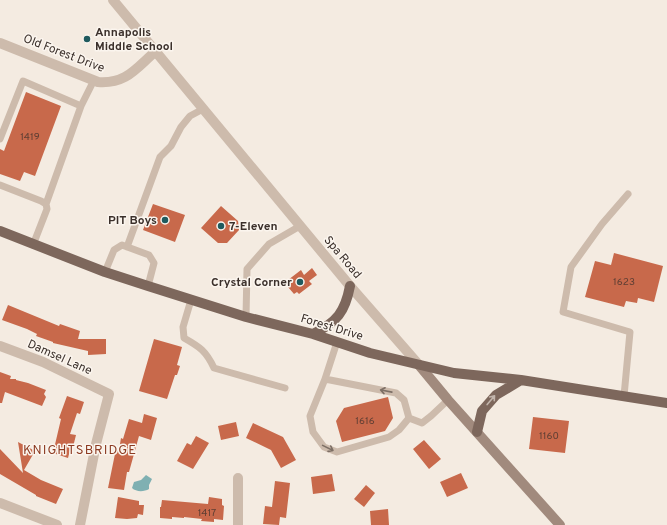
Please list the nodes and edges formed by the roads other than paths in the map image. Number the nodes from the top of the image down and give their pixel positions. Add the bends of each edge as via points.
1 (113, 0) edge
2 (0, 43) edge
3 (156, 51) junction
4 (94, 80) junction
5 (81, 106) junction
6 (203, 109) junction
7 (0, 139) edge
8 (0, 185) edge
9 (628, 194) dead end
10 (46, 204) junction
11 (300, 226) junction
12 (0, 231) edge
13 (33, 245) junction
14 (127, 247) junction
15 (105, 272) junction
16 (148, 286) junction
17 (350, 286) junction
18 (191, 300) junction
19 (246, 317) junction
20 (313, 334) junction
21 (337, 342) junction
22 (0, 346) edge
23 (419, 365) junction
24 (326, 379) junction
25 (520, 380) junction
26 (285, 388) dead end
27 (624, 396) junction
28 (448, 400) junction
29 (667, 403) edge
30 (409, 418) junction
31 (477, 432) junction
32 (238, 478) dead end
33 (0, 503) edge
34 (57, 525) edge
35 (80, 525) edge
36 (238, 525) edge
37 (560, 525) edge

1 - 3 street, Spa Road
2 - 4 street, Old Forest Drive
3 - 4 street, Old Forest Drive via 118,81
3 - 6 street, Spa Road
4 - 5 lane
5 - 7 lane via 23,81
5 - 10 lane
6 - 11 street, Spa Road
6 - 14 lane via 190,116 181,126 171,146 160,157
8 - 10 lane
9 - 27 lane via 602,224 571,267 563,312 630,332
10 - 13 lane via 47,209
11 - 17 street, Spa Road
11 - 19 lane via 268,244 247,269
12 - 13 main road, Forest Drive
13 - 15 main road, Forest Drive
14 - 15 lane via 122,245 114,250
14 - 16 lane via 149,255 154,263
15 - 16 main road, Forest Drive
16 - 18 main road, Forest Drive
17 - 20 main road via 347,302 339,315 324,329
17 - 23 street, Spa Road
18 - 19 main road, Forest Drive
18 - 26 lane via 183,327 184,338 200,347 214,368
19 - 20 main road, Forest Drive
20 - 21 main road, Forest Drive
21 - 23 main road, Forest Drive
21 - 24 lane
22 - 35 street, Damsel Lane via 43,362 109,394
23 - 25 main road, Forest Drive via 454,373
23 - 28 main road, Spa Road
30 -> 24 lane via 404,400 396,393
24 -> 30 lane via 310,416 313,432 324,447 337,452 389,437
25 - 27 main road, Forest Drive
31 -> 25 main road via 482,411 496,395
27 - 29 main road, Forest Drive
28 - 30 lane via 422,423
28 - 31 main road, Spa Road
31 - 37 main road, Spa Road
32 - 36 street
33 - 34 street

